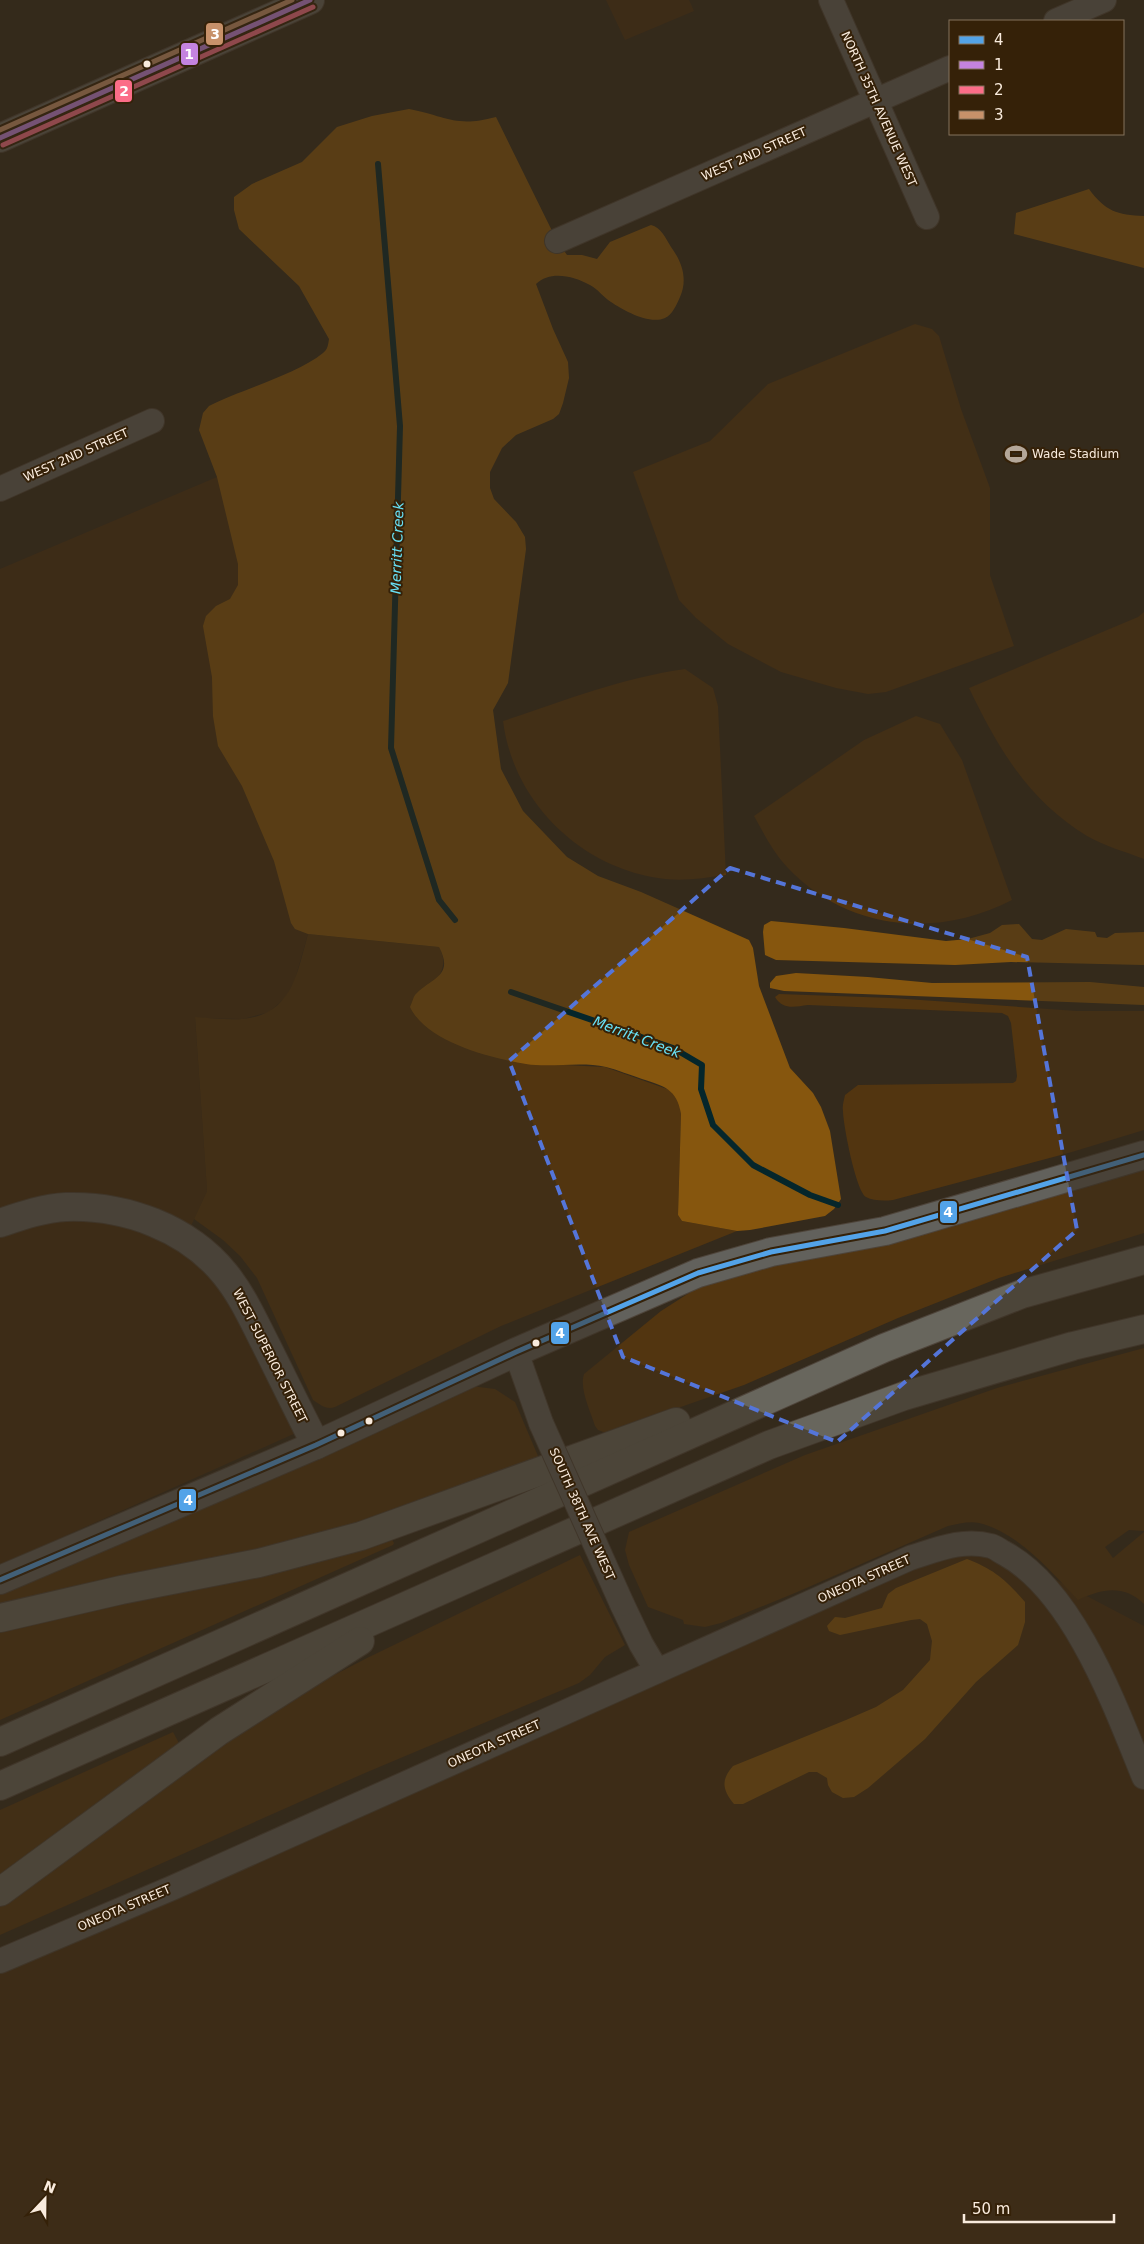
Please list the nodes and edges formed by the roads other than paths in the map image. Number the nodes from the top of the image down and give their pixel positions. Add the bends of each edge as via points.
1 (310, 0) edge
2 (831, 0) edge
3 (1104, 0) edge
4 (1058, 20) edge
5 (949, 68) edge
6 (875, 101) junction
7 (0, 138) edge
8 (927, 217) dead end
9 (557, 240) dead end
10 (152, 421) dead end
11 (0, 489) edge
12 (1144, 1155) edge
13 (0, 1223) edge
14 (1144, 1260) edge
15 (1144, 1329) edge
16 (516, 1352) junction
17 (758, 1403) junction
18 (316, 1445) junction
19 (0, 1580) edge
20 (439, 1591) junction
21 (0, 1618) edge
22 (657, 1671) junction
23 (0, 1742) edge
24 (1144, 1777) edge
25 (0, 1786) edge
26 (0, 1892) edge
27 (0, 1961) edge

1 - 7 main road
2 - 6 street, NORTH 35TH AVENUE WEST
3 - 4 street
5 - 6 street, WEST 2ND STREET
6 - 8 street, NORTH 35TH AVENUE WEST
6 - 9 street, WEST 2ND STREET
10 - 11 street, WEST 2ND STREET
12 - 16 street via 885,1231 772,1252 698,1273
13 - 18 street, WEST SUPERIOR STREET via 65,1207 105,1209 138,1216 169,1229 197,1247 225,1273 244,1300
14 - 17 highway via 1022,1294 884,1348
15 - 20 highway via 1073,1346 904,1396 769,1445
16 - 18 street
16 - 22 street, SOUTH 38TH AVE WEST, bridge via 541,1423 622,1604
17 - 21 highway via 669,1424 361,1536 259,1563
17 - 23 highway
18 - 19 street
20 - 25 highway
20 - 26 highway via 219,1731
22 - 24 street, ONEOTA STREET via 910,1558 958,1543 991,1546 1016,1560 1046,1586 1069,1618 1106,1685
22 - 27 street, ONEOTA STREET via 172,1888

